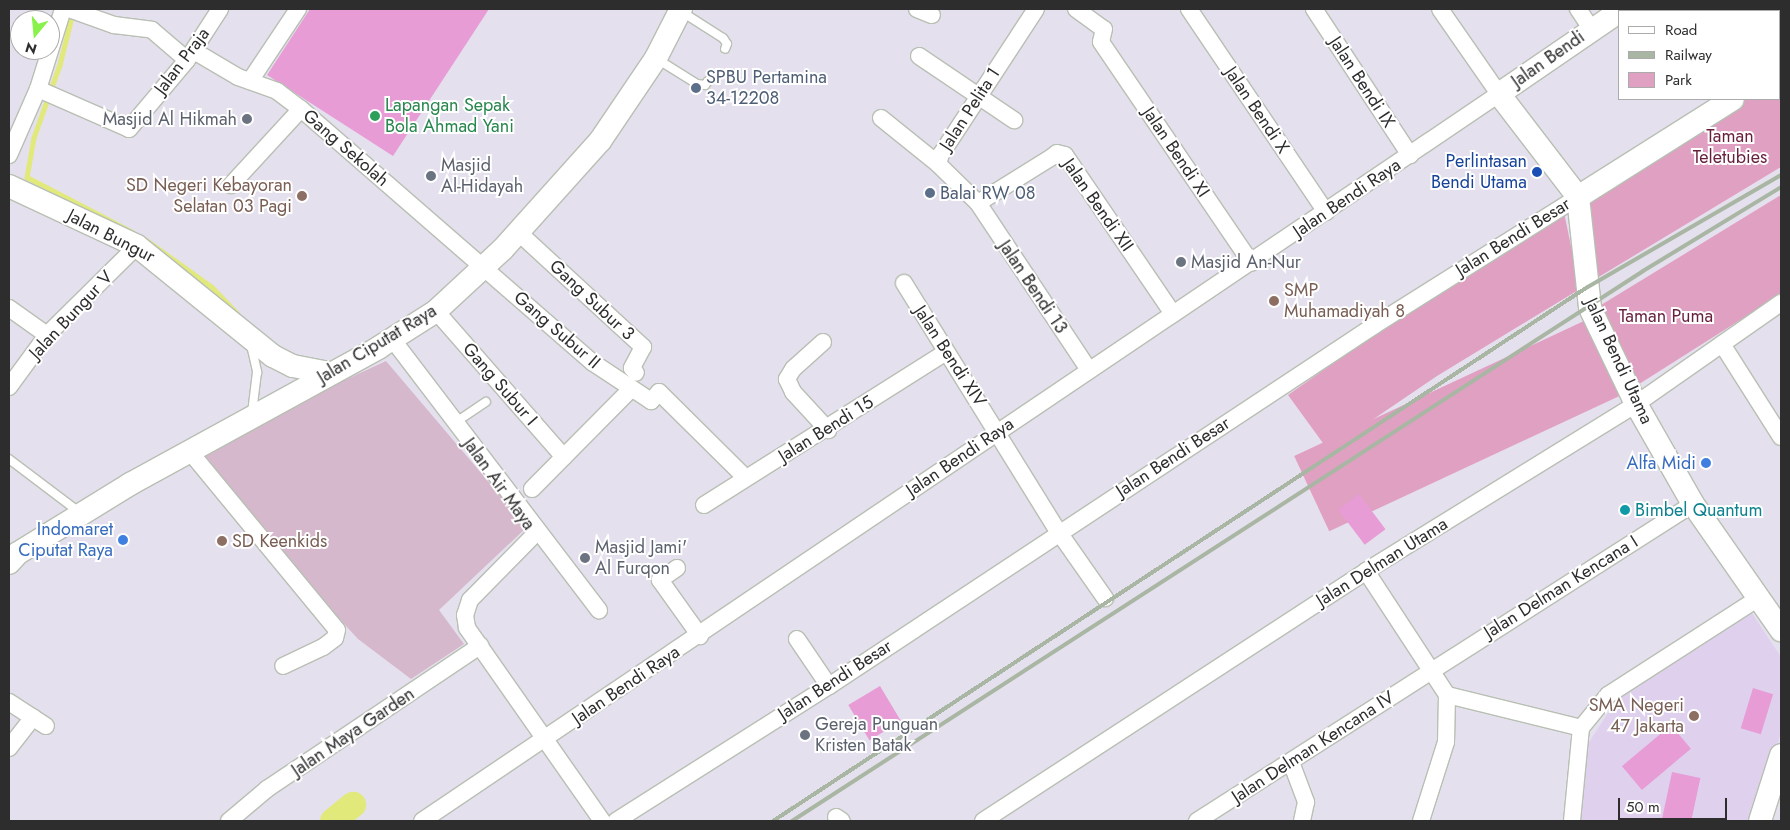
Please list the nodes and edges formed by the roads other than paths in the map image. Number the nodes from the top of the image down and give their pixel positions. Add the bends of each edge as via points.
1 (63, 9) edge
2 (69, 9) edge
3 (220, 9) edge
4 (298, 9) edge
5 (1036, 9) edge
6 (1076, 9) edge
7 (1188, 9) edge
8 (1314, 9) edge
9 (1440, 9) edge
10 (1578, 9) edge
11 (680, 10) edge
12 (1618, 12) edge
13 (1592, 28) junction
14 (725, 49) dead end
15 (190, 55) junction
16 (919, 56) dead end
17 (656, 58) junction
18 (708, 81) dead end
19 (250, 82) junction
20 (38, 89) junction
21 (1499, 94) junction
22 (978, 95) junction
23 (1731, 100) edge
24 (301, 109) junction
25 (881, 118) dead end
26 (1014, 120) dead end
27 (9, 155) edge
28 (1410, 155) junction
29 (938, 164) junction
30 (231, 185) dead end
31 (9, 186) edge
32 (1578, 197) junction
33 (978, 203) junction
34 (1326, 212) junction
35 (518, 232) junction
36 (137, 246) junction
37 (1251, 263) junction
38 (484, 268) junction
39 (904, 283) dead end
40 (1781, 303) edge
41 (9, 308) edge
42 (436, 311) junction
43 (1173, 314) junction
44 (47, 336) junction
45 (250, 340) junction
46 (393, 340) junction
47 (824, 342) dead end
48 (1722, 344) junction
49 (946, 352) junction
50 (1089, 370) junction
51 (330, 373) junction
52 (636, 373) dead end
53 (11, 378) edge
54 (631, 389) junction
55 (486, 402) dead end
56 (1636, 404) junction
57 (251, 417) junction
58 (454, 423) junction
59 (828, 430) junction
60 (998, 431) junction
61 (1781, 437) edge
62 (191, 453) junction
63 (564, 457) junction
64 (9, 458) edge
65 (746, 478) junction
66 (532, 489) dead end
67 (1693, 504) junction
68 (704, 505) dead end
69 (80, 514) junction
70 (538, 531) junction
71 (1058, 531) junction
72 (9, 563) edge
73 (677, 568) dead end
74 (1366, 571) junction
75 (1760, 597) junction
76 (1105, 598) dead end
77 (599, 610) dead end
78 (1781, 630) edge
79 (700, 636) junction
80 (797, 639) dead end
81 (480, 646) junction
82 (283, 666) dead end
83 (1429, 671) junction
84 (829, 686) junction
85 (1447, 695) junction
86 (9, 702) edge
87 (1581, 728) junction
88 (547, 738) junction
89 (9, 748) edge
90 (1781, 755) edge
91 (1291, 762) junction
92 (229, 821) edge
93 (422, 821) edge
94 (602, 821) edge
95 (616, 821) edge
96 (983, 821) edge
97 (1196, 821) edge
98 (1302, 821) edge
99 (1421, 821) edge
100 (1572, 821) edge
101 (1760, 821) edge

1 - 20 street
2 - 15 street, Gang Sekolah via 108,24 152,30
3 - 15 street, Jalan Praja
4 - 19 street
5 - 22 street, Jalan Pelita 1
6 - 37 street, Jalan Bendi XI via 1104,29 1100,42
7 - 34 street, Jalan Bendi X
8 - 28 street, Jalan Bendi IX
9 - 21 street
10 - 13 street
11 - 14 lane via 723,38 727,44
11 - 17 main road, Jalan Ciputat Raya
12 - 13 main road, Jalan Bendi
13 - 21 main road, Jalan Bendi
15 - 19 street, Gang Sekolah
15 - 20 street, Jalan Praja via 128,128
16 - 22 street
17 - 18 lane via 697,84 706,85
17 - 35 main road, Jalan Ciputat Raya via 600,141
19 - 24 street, Gang Sekolah via 277,91
20 - 27 street
21 - 28 street, Jalan Bendi Raya
21 - 32 main road
22 - 26 street
22 - 29 street, Jalan Pelita 1
23 - 32 main road, Jalan Bendi Besar
24 - 30 street
24 - 38 street, Gang Sekolah
25 - 29 street
28 - 34 street, Jalan Bendi Raya
29 - 33 street, Jalan Pelita 1
31 - 36 main road, Jalan Bungur
32 - 56 main road, Jalan Bendi Utama via 1590,308
32 - 71 street, Jalan Bendi Besar
33 - 43 street, Jalan Bendi XII via 1052,156 1065,155
33 - 50 street, Jalan Bendi 13
34 - 37 street, Jalan Bendi Raya
35 - 38 main road, Jalan Ciputat Raya
35 - 52 street, Gang Subur 3 via 643,347 632,368
36 - 44 street, Jalan Bungur V
36 - 45 main road, Jalan Bungur via 188,284
37 - 43 street, Jalan Bendi Raya
38 - 42 main road, Jalan Ciputat Raya
38 - 54 street, Gang Subur II via 568,342
39 - 49 street, Jalan Bendi XIV
40 - 48 street, Jalan Delman Utama
41 - 44 street
42 - 46 main road, Jalan Ciputat Raya
42 - 63 street, Gang Subur I
43 - 50 street, Jalan Bendi Raya
44 - 53 street, Jalan Bungur V
45 - 51 main road, Jalan Bungur via 293,366
45 - 57 lane via 257,372
46 - 51 main road, Jalan Ciputat Raya
46 - 58 street, Jalan Air Maya
47 - 59 street via 793,369 787,379 793,392
48 - 56 street, Jalan Delman Utama
48 - 61 street
49 - 59 street, Jalan Bendi 15
49 - 60 street, Jalan Bendi XIV
50 - 60 street, Jalan Bendi Raya
51 - 57 main road, Jalan Ciputat Raya
54 - 63 street
54 - 65 street, Gang Subur II via 651,401 659,392
55 - 58 lane
56 - 67 main road, Jalan Bendi Utama
56 - 74 street, Jalan Delman Utama
57 - 62 main road, Jalan Ciputat Raya
58 - 70 street, Jalan Air Maya
59 - 65 street, Jalan Bendi 15
60 - 71 street, Jalan Bendi XIV
60 - 79 street, Jalan Bendi Raya
62 - 69 main road, Jalan Ciputat Raya
62 - 82 street via 337,630 335,638 323,647
63 - 66 street
64 - 69 lane
65 - 68 street, Jalan Bendi 15
67 - 75 main road, Jalan Bendi Utama
67 - 83 street, Jalan Delman Kencana I
69 - 72 main road, Jalan Ciputat Raya via 18,553
70 - 77 street
70 - 81 street, Jalan Air Maya via 470,600 464,615 467,628
71 - 76 street, Jalan Bendi XIV
71 - 84 street, Jalan Bendi Besar
73 - 79 street via 660,580
74 - 83 street
74 - 96 street, Jalan Delman Utama
75 - 78 main road, Jalan Bendi Utama
75 - 87 street via 1608,695
79 - 88 street, Jalan Bendi Raya
80 - 84 street
81 - 88 street, Jalan Air Maya
81 - 92 street, Jalan Maya Garden via 267,789
83 - 85 street
83 - 91 street, Jalan Delman Kencana IV
84 - 95 street, Jalan Bendi Besar
85 - 87 street
85 - 99 street via 1446,742
86 - 89 street via 39,722
87 - 100 street
88 - 93 street, Jalan Bendi Raya
88 - 94 street, Jalan Air Maya
90 - 101 main road
91 - 97 street, Jalan Delman Kencana IV
91 - 98 street via 1306,802

